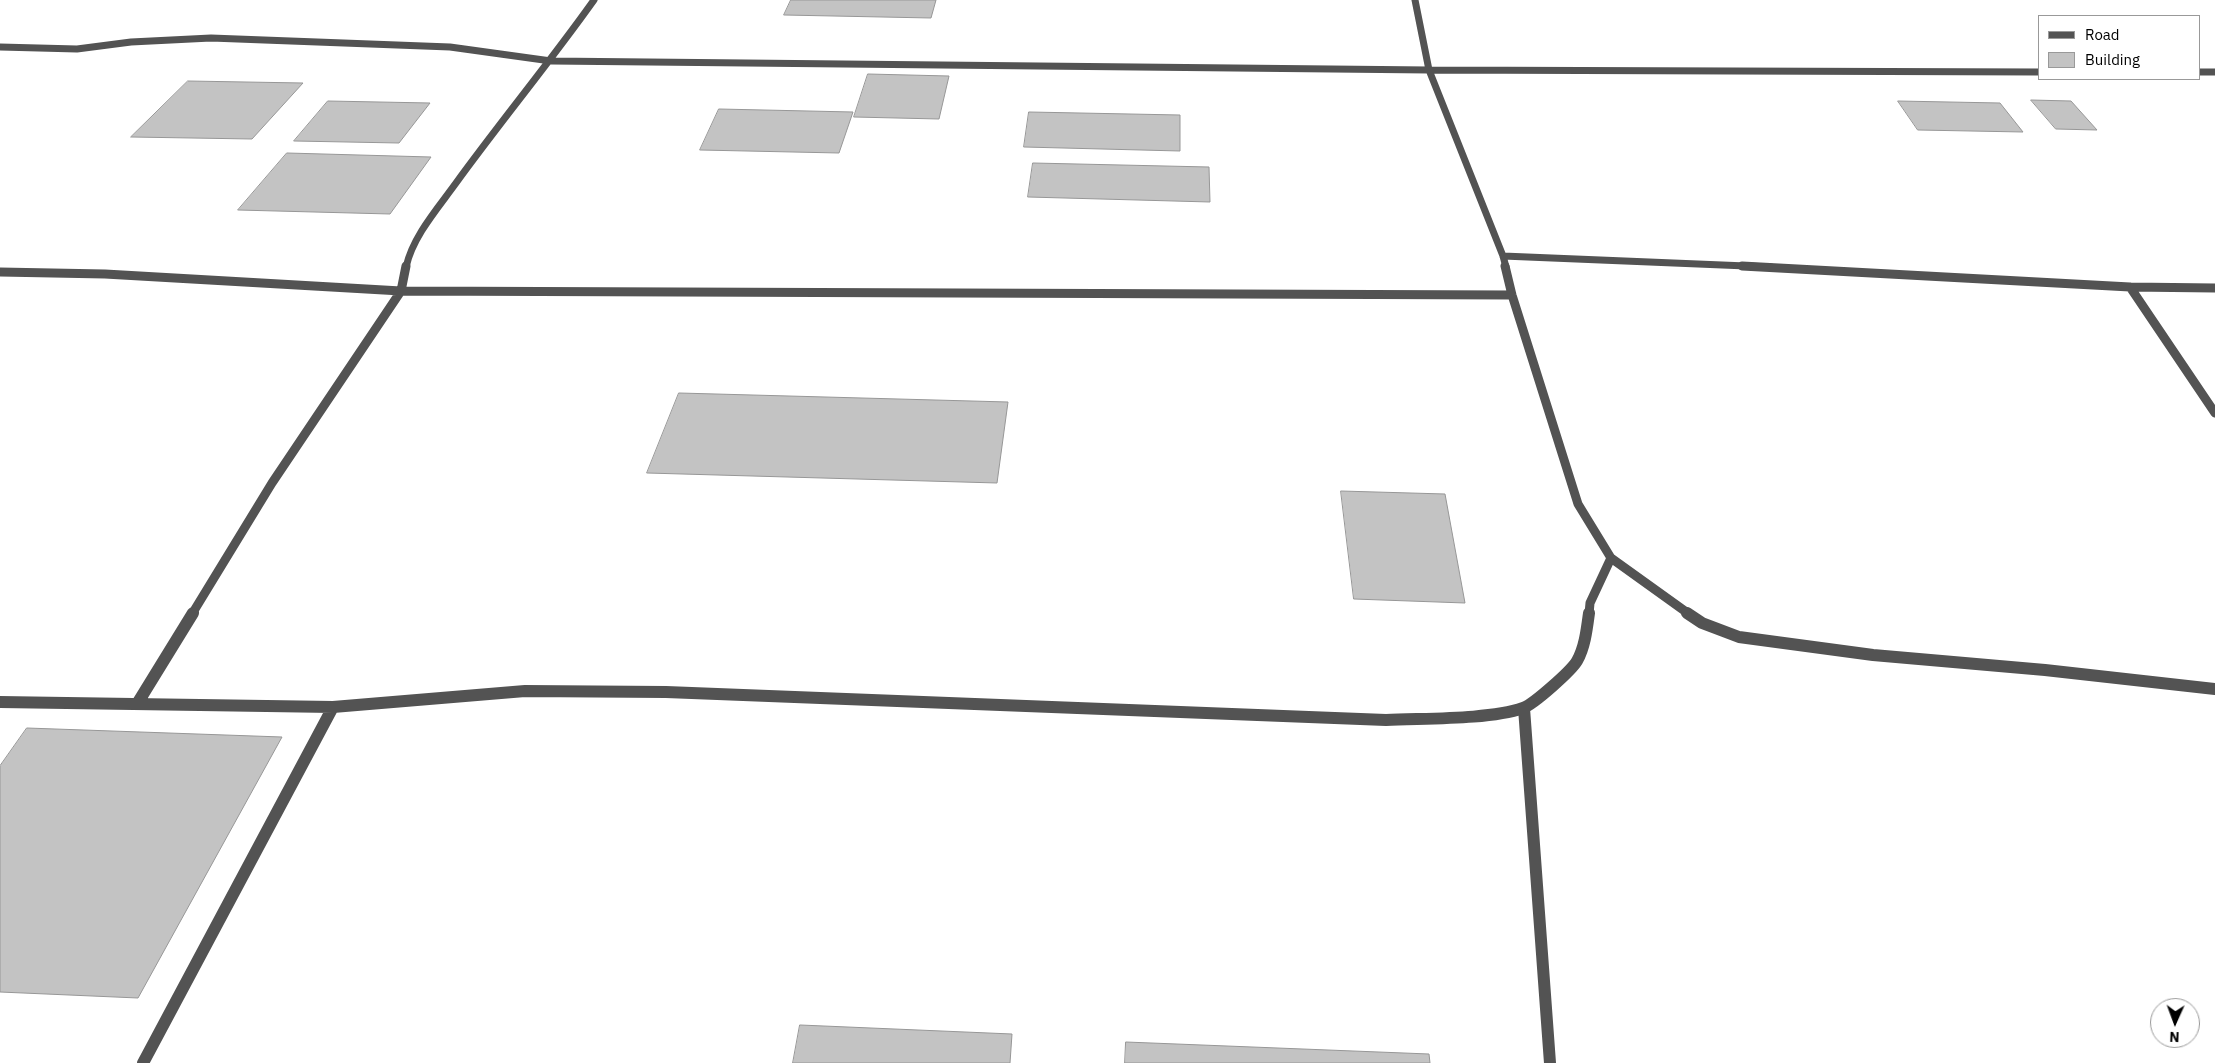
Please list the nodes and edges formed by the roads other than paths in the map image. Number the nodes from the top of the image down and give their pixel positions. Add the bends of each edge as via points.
1 (594, 0) edge
2 (1415, 0) edge
3 (0, 47) edge
4 (551, 61) junction
5 (1429, 70) junction
6 (2038, 72) edge
7 (2200, 72) edge
8 (2215, 72) edge
9 (1503, 256) junction
10 (0, 272) edge
11 (2130, 287) junction
12 (2215, 288) edge
13 (402, 291) junction
14 (1512, 295) junction
15 (2215, 413) edge
16 (1611, 558) junction
17 (2215, 689) edge
18 (0, 702) edge
19 (137, 704) junction
20 (333, 707) junction
21 (1524, 708) junction
22 (143, 1063) edge
23 (1550, 1063) edge

1 - 4 street
2 - 5 street
3 - 4 street via 77,49 131,42 212,38 450,47
4 - 5 street
4 - 13 street via 422,230 407,263
5 - 6 street
5 - 9 street
7 - 8 street
9 - 11 street via 1822,269
9 - 14 street
10 - 13 street via 105,274
11 - 12 street
11 - 15 street
13 - 14 street
13 - 19 street via 272,483
14 - 16 street via 1578,504
16 - 17 street via 1702,624 1740,636 1873,656 2045,670
16 - 21 street via 1590,603 1587,632 1577,661 1545,693
18 - 19 street
19 - 20 street
20 - 21 street via 534,691 666,692 1386,720 1486,715
20 - 22 street
21 - 23 street

